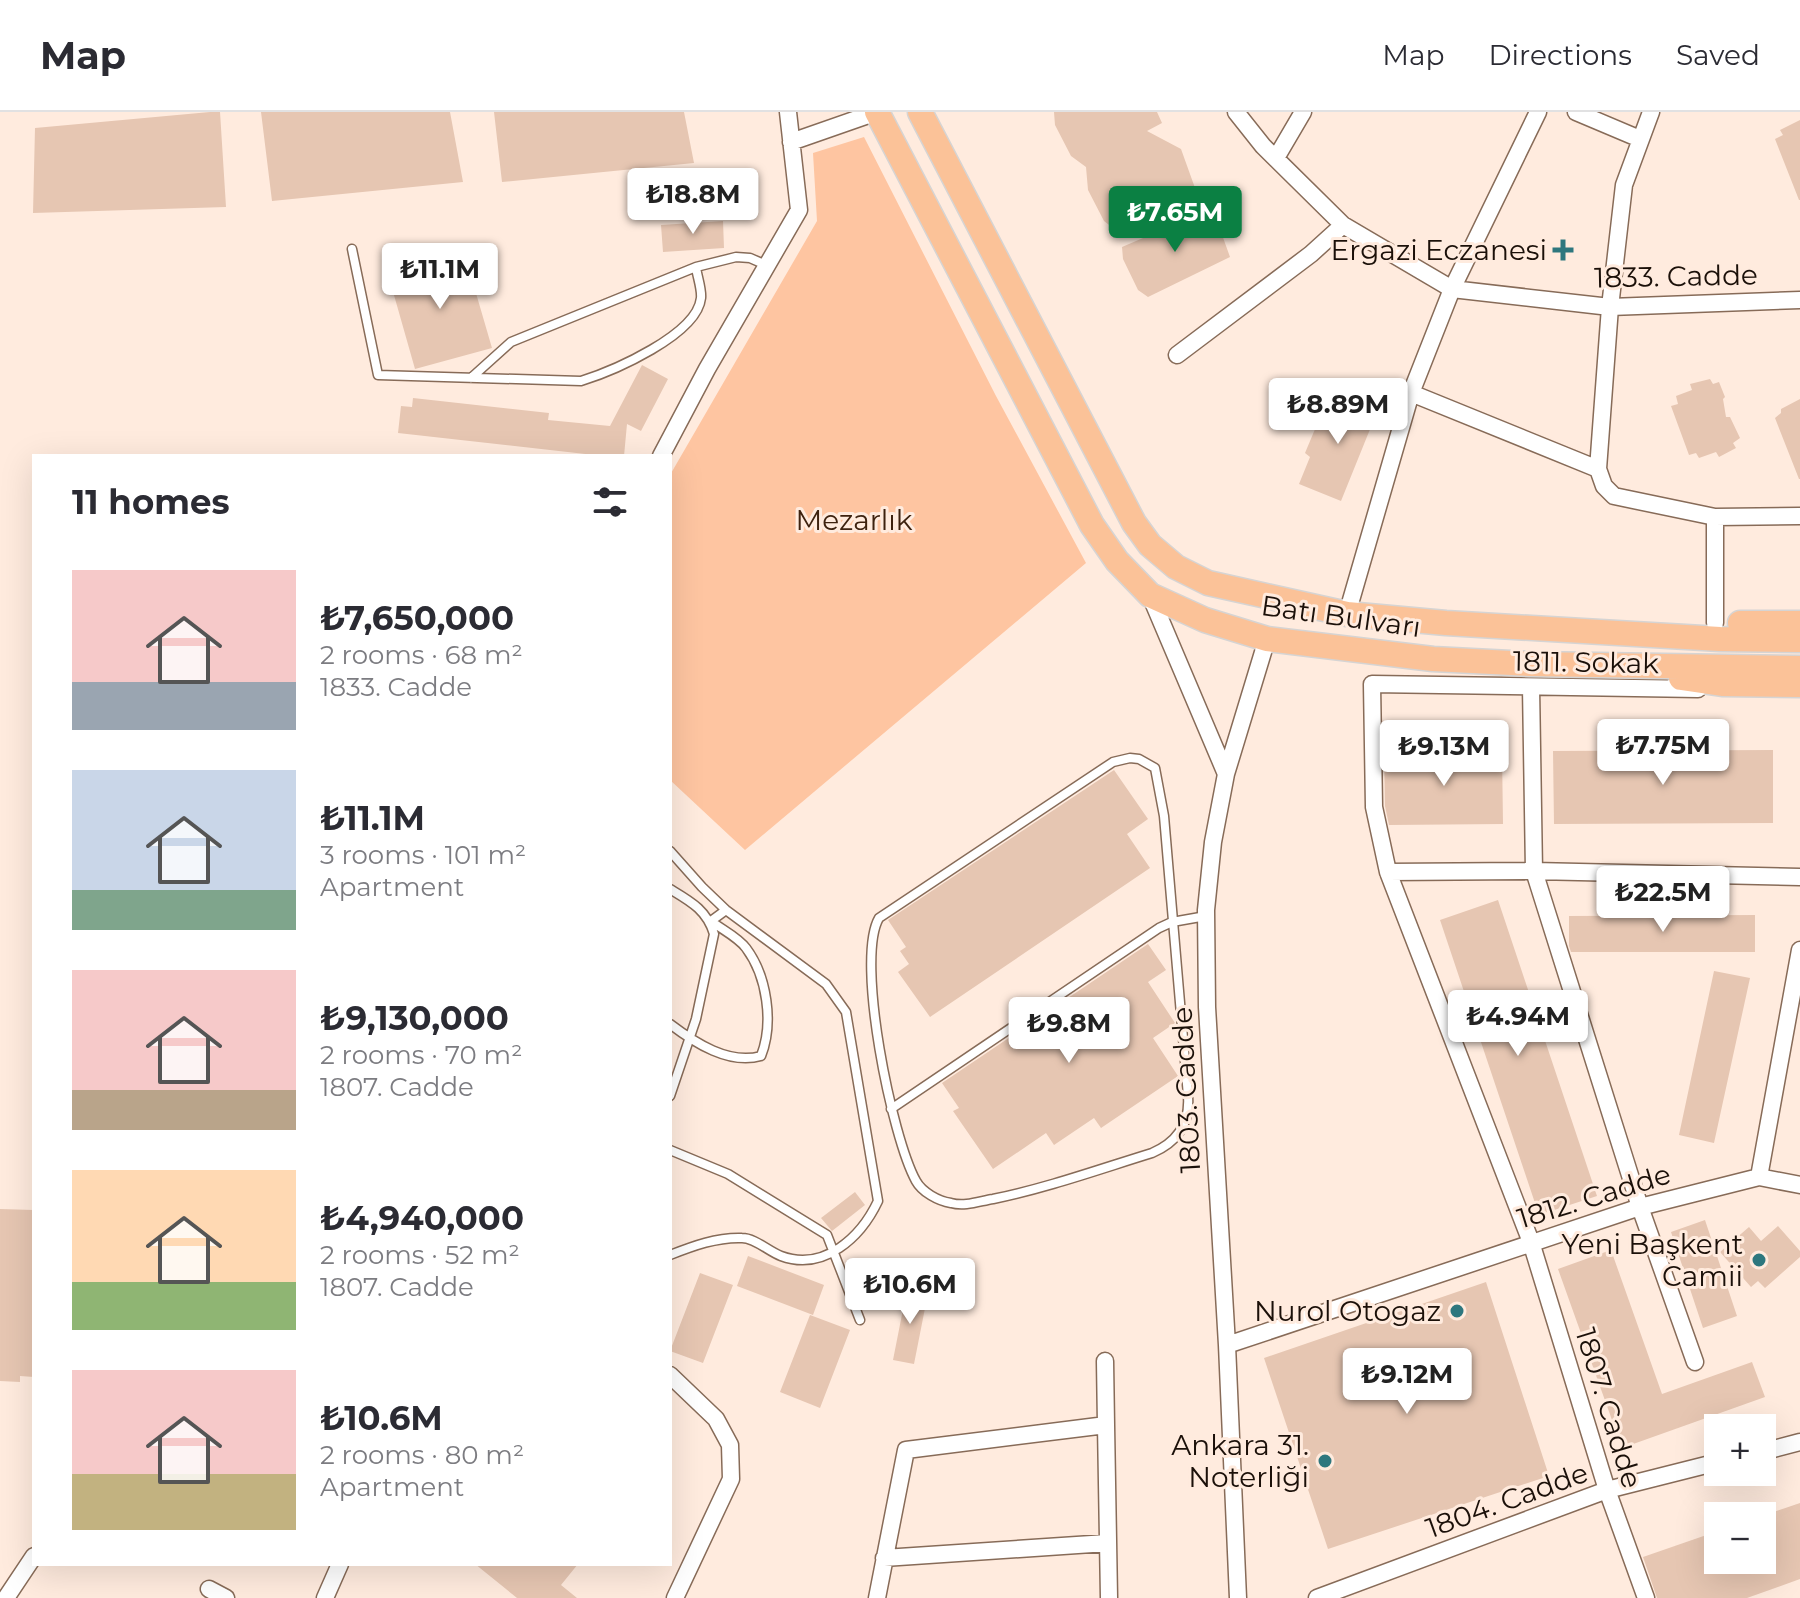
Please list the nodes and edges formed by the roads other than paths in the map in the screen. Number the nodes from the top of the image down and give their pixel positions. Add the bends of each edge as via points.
1 (788, 112) edge
2 (877, 112) edge
3 (920, 112) edge
4 (1236, 112) edge
5 (1303, 112) edge
6 (1538, 112) edge
7 (1576, 112) edge
8 (1651, 112) edge
9 (1640, 139) junction
10 (791, 142) junction
11 (1276, 158) junction
12 (1343, 225) junction
13 (352, 249) dead end
14 (766, 265) junction
15 (696, 267) junction
16 (1452, 289) junction
17 (1800, 300) edge
18 (1610, 307) junction
19 (1177, 355) dead end
20 (470, 378) junction
21 (1411, 393) junction
22 (662, 454) edge
23 (1598, 469) junction
24 (1800, 516) edge
25 (1715, 517) junction
26 (1150, 595) junction
27 (1347, 614) junction
28 (1800, 623) edge
29 (1718, 631) junction
30 (1267, 639) junction
31 (1800, 640) edge
32 (1634, 666) junction
33 (1800, 668) edge
34 (1372, 684) joint
35 (1531, 687) junction
36 (1800, 688) edge
37 (1226, 774) junction
38 (672, 853) edge
39 (1534, 871) junction
40 (1388, 872) junction
41 (1800, 877) edge
42 (672, 890) edge
43 (726, 910) junction
44 (1206, 916) junction
45 (711, 921) junction
46 (1172, 922) junction
47 (1800, 950) edge
48 (672, 1026) edge
49 (689, 1039) junction
50 (672, 1090) edge
51 (891, 1109) junction
52 (672, 1151) edge
53 (1759, 1177) junction
54 (1800, 1185) edge
55 (1640, 1207) junction
56 (1531, 1242) junction
57 (835, 1253) junction
58 (672, 1254) edge
59 (860, 1320) dead end
60 (1227, 1345) junction
61 (1105, 1361) dead end
62 (1695, 1362) dead end
63 (672, 1377) edge
64 (1106, 1425) junction
65 (1800, 1442) edge
66 (1776, 1448) edge
67 (1704, 1466) edge
68 (1607, 1490) junction
69 (1107, 1543) junction
70 (884, 1558) junction
71 (32, 1559) edge
72 (339, 1566) edge
73 (209, 1589) dead end
74 (6, 1598) edge
75 (226, 1598) edge
76 (325, 1598) edge
77 (675, 1598) edge
78 (877, 1598) edge
79 (1109, 1598) edge
80 (1238, 1598) edge
81 (1317, 1598) edge
82 (1646, 1598) edge

1 - 10 street
2 - 10 street
2 - 26 main road, Batı Bulvarı via 1092,525
3 - 27 main road, Batı Bulvarı via 1122,501 1150,545 1176,567 1208,583
4 - 11 street, 1833. Cadde
5 - 11 street
6 - 16 street
7 - 9 street
8 - 9 street
9 - 18 street via 1624,185
10 - 14 street via 799,210
11 - 12 street, 1833. Cadde
12 - 16 street, 1833. Cadde
12 - 19 street
13 - 20 lane via 378,375
14 - 15 lane via 736,257
14 - 22 street
15 - 20 lane via 511,342
15 - 20 lane via 701,299 692,319 612,371 581,381
16 - 18 street, 1833. Cadde
16 - 21 street
17 - 18 street, 1833. Cadde
18 - 23 street
21 - 23 street
21 - 27 street
23 - 25 street via 1614,496
24 - 25 street
25 - 29 street
26 - 30 main road, Batı Bulvarı via 1205,620
26 - 37 street
27 - 29 main road, Batı Bulvarı via 1659,633
28 - 29 main road
29 - 31 main road, Batı Bulvarı
30 - 32 main road, Batı Bulvarı via 1433,659
30 - 37 street, 1803. Cadde
32 - 33 main road, Batı Bulvarı
32 - 36 main road via 1642,673 1722,684
34 - 35 street, 1811. Sokak
34 - 40 street, 1807. Cadde via 1374,807
35 - 36 street, 1811. Sokak
35 - 39 street
37 - 44 street, 1803. Cadde
38 - 43 lane
39 - 40 street
39 - 41 street
39 - 55 street
40 - 56 street, 1807. Cadde
42 - 45 lane via 696,904
43 - 45 lane
43 - 57 lane via 826,984 846,1012 878,1201 871,1217
44 - 46 lane
44 - 60 street, 1803. Cadde
45 - 49 lane via 714,934
45 - 49 lane via 745,946 760,976 768,1039 761,1056 747,1060
46 - 51 lane
46 - 51 lane via 1189,1106 1183,1127 1162,1149 1020,1193 961,1205 929,1194 916,1181
46 - 51 lane via 1155,768 1139,759 1113,762 879,918 872,939 873,989
47 - 53 street
48 - 49 lane
49 - 50 lane
52 - 57 lane via 728,1174 796,1215 827,1235
53 - 54 street
53 - 55 street, 1812. Cadde
55 - 56 street, 1812. Cadde
55 - 62 street
56 - 60 street, 1812. Cadde
56 - 68 street, 1807. Cadde
57 - 58 lane via 811,1260 783,1257 745,1237 703,1242
57 - 59 lane
60 - 80 street, 1803. Cadde
61 - 64 street
63 - 77 street via 716,1419 730,1445 731,1468 731,1479
64 - 69 street
64 - 70 street via 906,1450
65 - 66 street
67 - 68 street, 1804. Cadde
68 - 81 street, 1804. Cadde
68 - 82 street, 1807. Cadde
69 - 70 street
69 - 79 street
70 - 78 street
71 - 74 street
72 - 76 street
73 - 75 street

